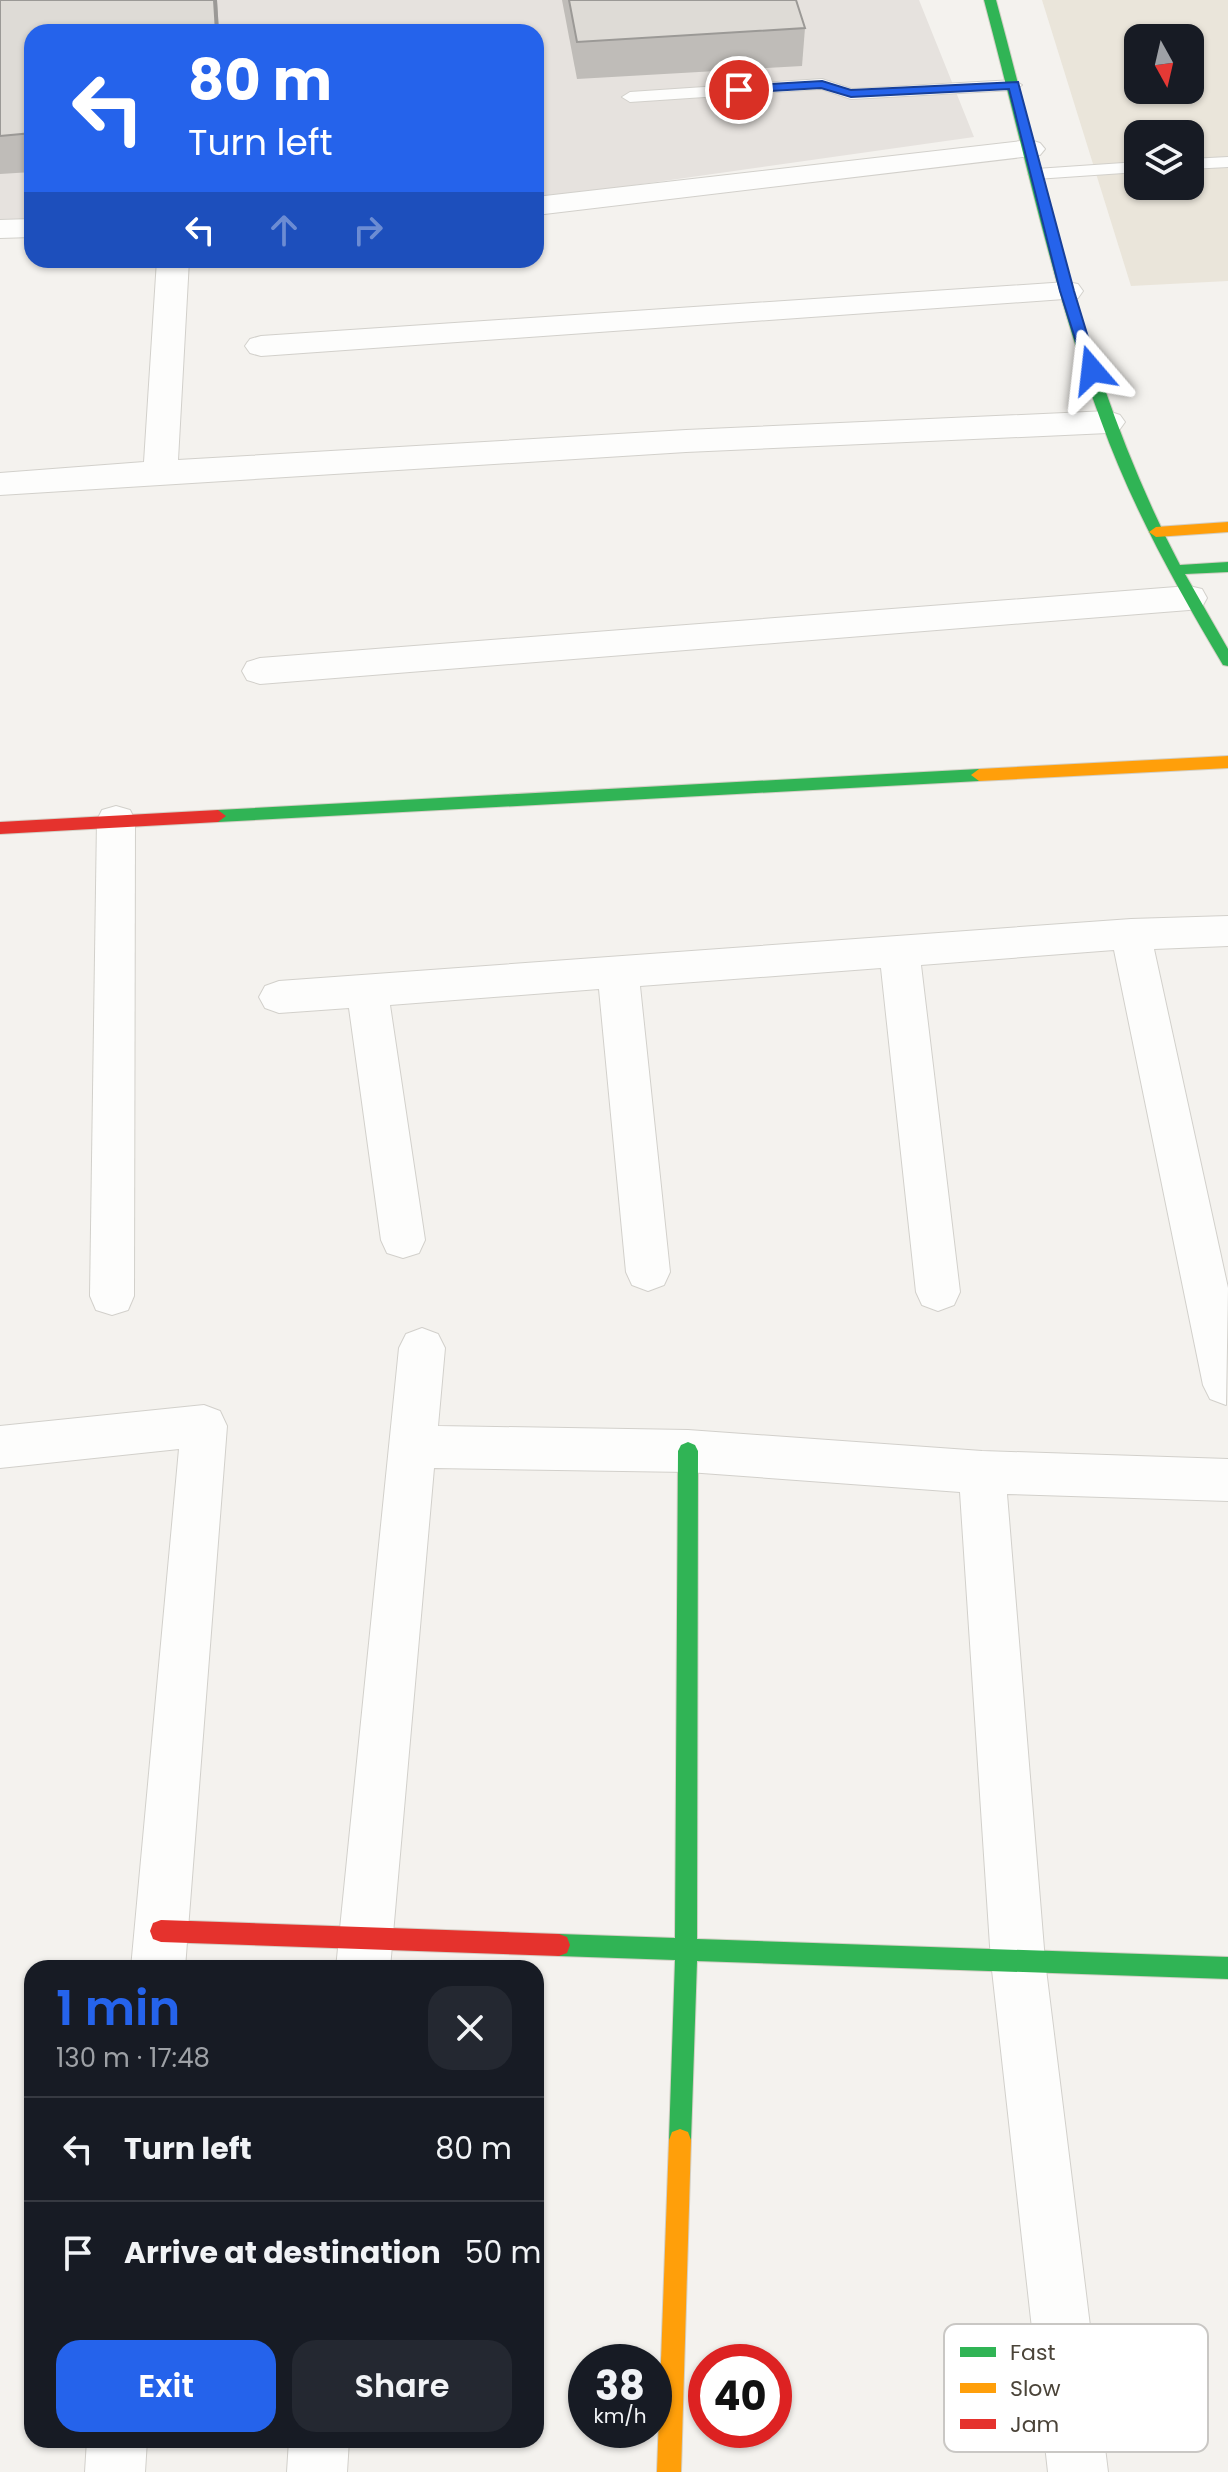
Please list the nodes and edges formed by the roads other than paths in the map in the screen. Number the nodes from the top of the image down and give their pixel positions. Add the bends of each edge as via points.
1 (990, 0) edge
2 (1014, 85) junction
3 (630, 97) dead end
4 (1033, 162) junction
5 (1228, 162) edge
6 (1204, 163) edge
7 (1124, 166) edge
8 (544, 205) edge
9 (24, 228) edge
10 (0, 229) edge
11 (173, 268) edge
12 (1067, 291) junction
13 (261, 346) dead end
14 (1108, 422) junction
15 (160, 472) junction
16 (0, 484) edge
17 (1228, 527) edge
18 (1156, 532) junction
19 (1228, 567) edge
20 (1182, 584) junction
21 (1228, 661) edge
22 (260, 671) dead end
23 (1228, 762) edge
24 (116, 820) junction
25 (0, 828) edge
26 (1228, 931) edge
27 (1131, 934) junction
28 (899, 952) junction
29 (618, 972) junction
30 (367, 990) junction
31 (279, 997) dead end
32 (403, 1240) dead end
33 (648, 1272) dead end
34 (938, 1292) dead end
35 (112, 1296) dead end
36 (422, 1348) dead end
37 (1226, 1385) dead end
38 (0, 1447) edge
39 (413, 1447) junction
40 (688, 1451) junction
41 (982, 1472) junction
42 (1228, 1480) edge
43 (160, 1949) edge
44 (686, 1951) junction
45 (364, 1954) edge
46 (1018, 1961) junction
47 (1228, 1968) edge
48 (1061, 2324) edge
49 (116, 2448) edge
50 (318, 2448) edge
51 (1076, 2452) edge
52 (115, 2472) edge
53 (317, 2472) edge
54 (669, 2472) edge
55 (1078, 2472) edge

1 - 2 street
2 - 3 lane via 851,94 822,84
2 - 4 street
4 - 7 lane
4 - 8 street
4 - 12 street
5 - 6 lane
9 - 10 street
11 - 15 street
12 - 13 street
12 - 14 street
14 - 15 street
14 - 18 street
15 - 16 street
17 - 18 street
18 - 20 street
19 - 20 street
20 - 21 street
20 - 22 street
23 - 24 street
24 - 25 street
24 - 35 street
26 - 27 street
27 - 28 street
27 - 37 street
28 - 29 street
28 - 34 street
29 - 30 street
29 - 33 street
30 - 31 street
30 - 32 street
36 - 39 street
38 - 43 street via 204,1426
39 - 40 street
39 - 45 street
40 - 41 street
40 - 44 street
41 - 42 street
41 - 46 street
43 - 45 street
44 - 45 street
44 - 46 street
44 - 54 street
46 - 47 street
46 - 48 street
49 - 52 street
50 - 53 street
51 - 55 street

